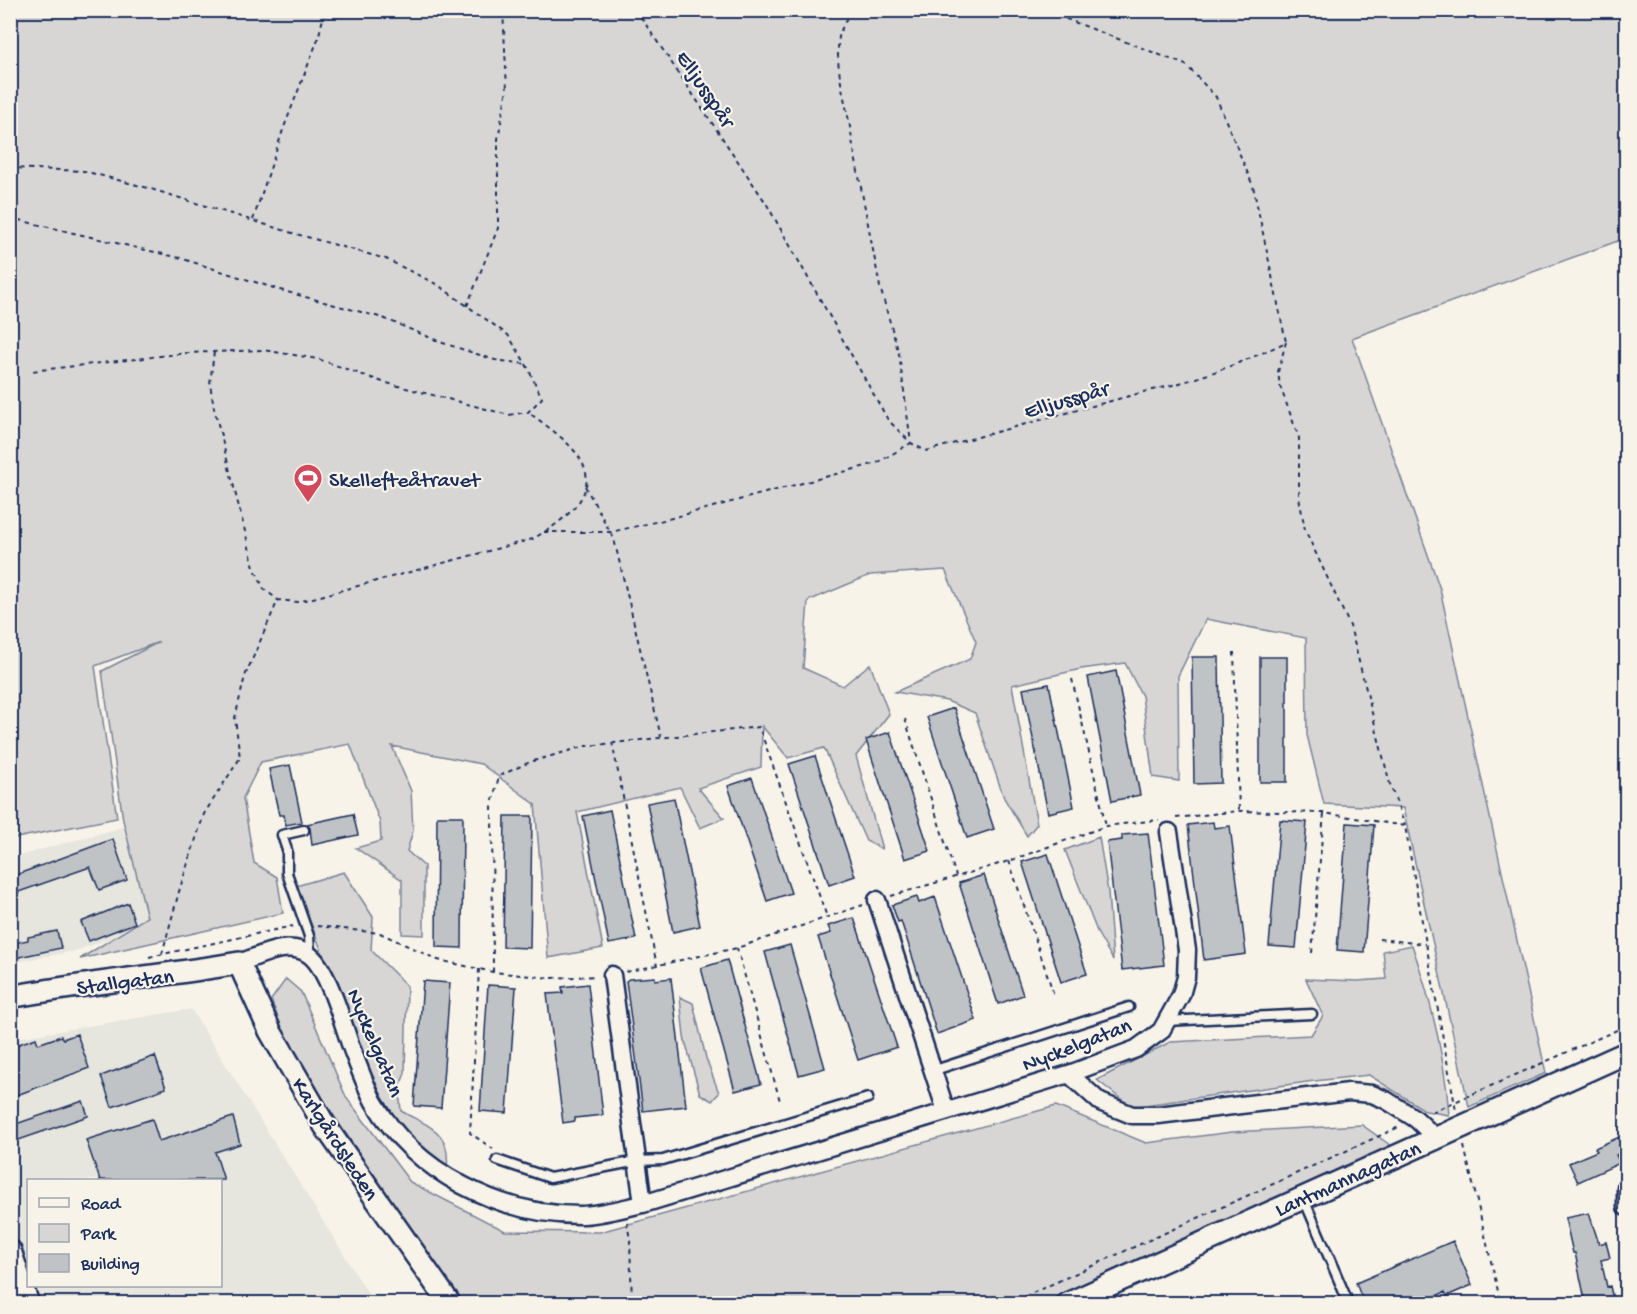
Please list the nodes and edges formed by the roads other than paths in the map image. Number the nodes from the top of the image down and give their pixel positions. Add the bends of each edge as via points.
1 (304, 831) dead end
2 (1169, 832) dead end
3 (877, 900) dead end
4 (310, 955) junction
5 (239, 963) junction
6 (612, 975) dead end
7 (10, 997) edge
8 (1128, 1007) dead end
9 (1312, 1014) dead end
10 (1166, 1021) junction
11 (1626, 1053) edge
12 (932, 1071) junction
13 (1070, 1074) junction
14 (868, 1098) dead end
15 (946, 1111) junction
16 (1436, 1138) junction
17 (497, 1160) road end
18 (637, 1161) junction
19 (1626, 1188) edge
20 (1303, 1197) junction
21 (642, 1204) junction
22 (1626, 1207) edge
23 (10, 1251) edge
24 (28, 1304) edge
25 (450, 1304) edge
26 (1067, 1304) edge
27 (1349, 1304) edge

1 - 4 lane via 282,835 287,873 309,936
2 - 10 street, Nyckelgatan via 1187,950 1181,995
3 - 12 street
4 - 5 street via 286,948
4 - 21 street, Nyckelgatan via 321,969 375,1102 400,1137 433,1166 466,1188 508,1205 541,1212 582,1215
5 - 7 street, Stallgatan
5 - 25 street, Karlgårdsleden via 270,1031 325,1126
6 - 18 street
8 - 12 lane
9 - 10 lane
10 - 13 street, Nyckelgatan via 1161,1031 1136,1049
11 - 16 street, Lantmannagatan
12 - 15 street
13 - 15 street, Nyckelgatan
13 - 16 street via 1100,1102 1132,1115 1349,1092 1372,1094 1416,1119
14 - 18 lane via 663,1160
15 - 21 street, Nyckelgatan
16 - 20 street, Lantmannagatan
17 - 18 lane via 550,1178
18 - 21 street
19 - 22 street
20 - 26 street, Lantmannagatan
20 - 27 lane
23 - 24 street

